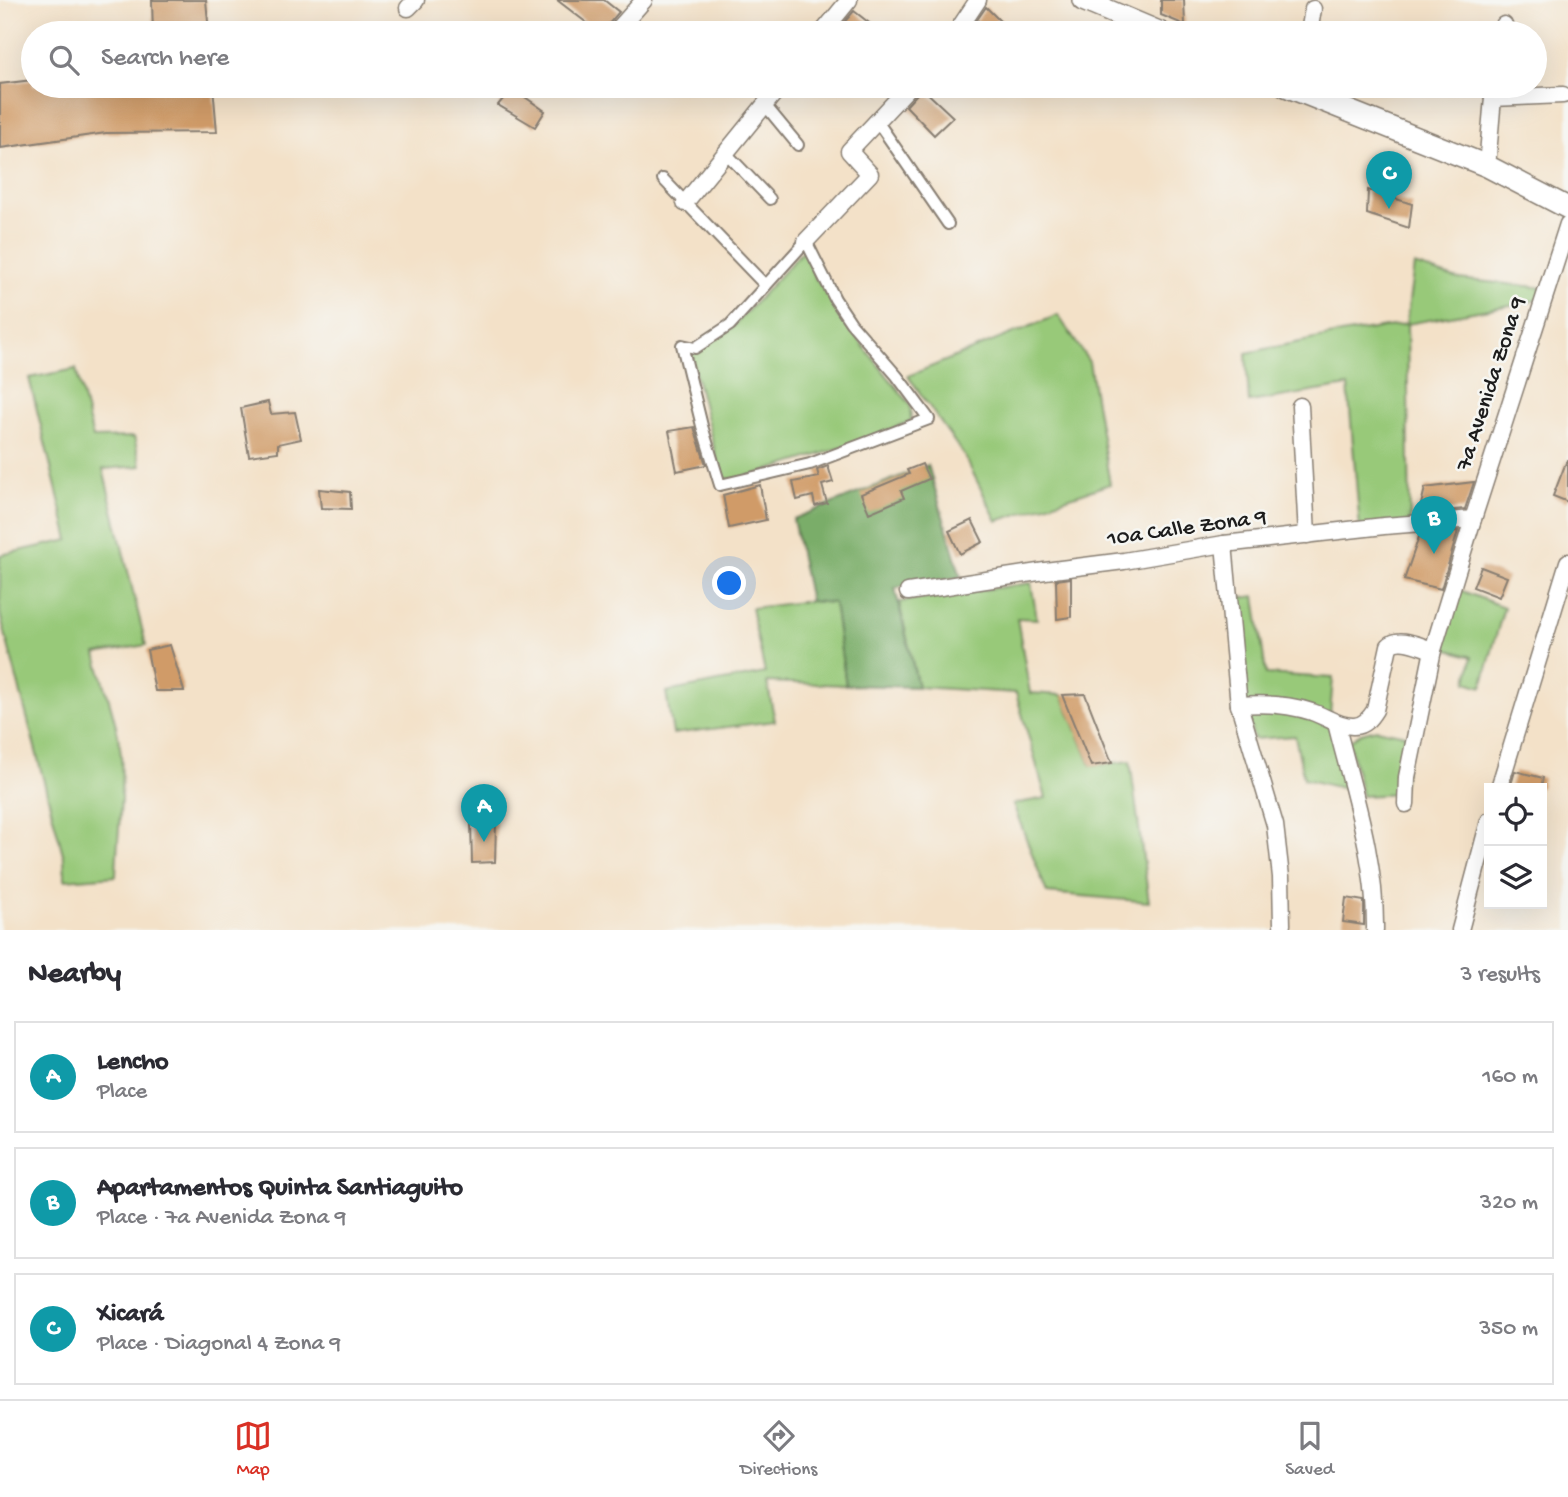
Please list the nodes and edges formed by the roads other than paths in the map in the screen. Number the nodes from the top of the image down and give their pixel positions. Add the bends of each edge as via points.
1 (644, 0) edge
2 (849, 0) edge
3 (978, 0) edge
4 (1083, 0) edge
5 (1313, 9) dead end
6 (626, 21) edge
7 (832, 21) edge
8 (964, 21) edge
9 (1133, 21) edge
10 (1311, 21) edge
11 (1547, 94) edge
12 (1563, 94) dead end
13 (771, 98) edge
14 (899, 98) edge
15 (1320, 98) edge
16 (1493, 98) edge
17 (765, 105) junction
18 (877, 121) junction
19 (798, 145) dead end
20 (726, 153) junction
21 (1487, 166) junction
22 (663, 179) dead end
23 (770, 199) dead end
24 (685, 203) junction
25 (1568, 208) edge
26 (948, 224) dead end
27 (1568, 224) edge
28 (806, 241) junction
29 (765, 285) junction
30 (1300, 406) dead end
31 (1472, 519) junction
32 (1307, 535) junction
33 (1224, 544) junction
34 (1568, 562) edge
35 (908, 592) dead end
36 (1433, 650) junction
37 (1239, 705) junction
38 (1336, 723) junction
39 (1501, 783) edge
40 (1406, 804) dead end
41 (1484, 840) edge
42 (1282, 925) dead end
43 (1374, 930) edge
44 (1460, 930) edge

1 - 6 street
2 - 7 street
3 - 8 street
4 - 9 main road
5 - 10 street
11 - 12 street
13 - 17 street
14 - 18 street
15 - 21 main road
16 - 21 street
17 - 19 street
17 - 20 street
18 - 26 street
18 - 28 street via 849,151 870,174
20 - 23 street
20 - 24 street
21 - 25 main road
22 - 24 street
24 - 29 street
27 - 31 street, 7a Avenida Zona 9
28 - 29 street
28 - 29 street via 840,307 929,419 810,464 720,485 682,345 695,348 730,326
30 - 32 street
31 - 32 street, 10a Calle Zona 9
31 - 36 street, 7a Avenida Zona 9
32 - 33 street, 10a Calle Zona 9
33 - 35 street, 10a Calle Zona 9
33 - 37 street
34 - 39 street
36 - 38 street via 1393,642 1370,718 1358,726
36 - 40 street, 7a Avenida Zona 9 via 1407,776
37 - 38 street via 1308,710
37 - 42 street via 1275,825
38 - 43 street via 1368,849
41 - 44 street

